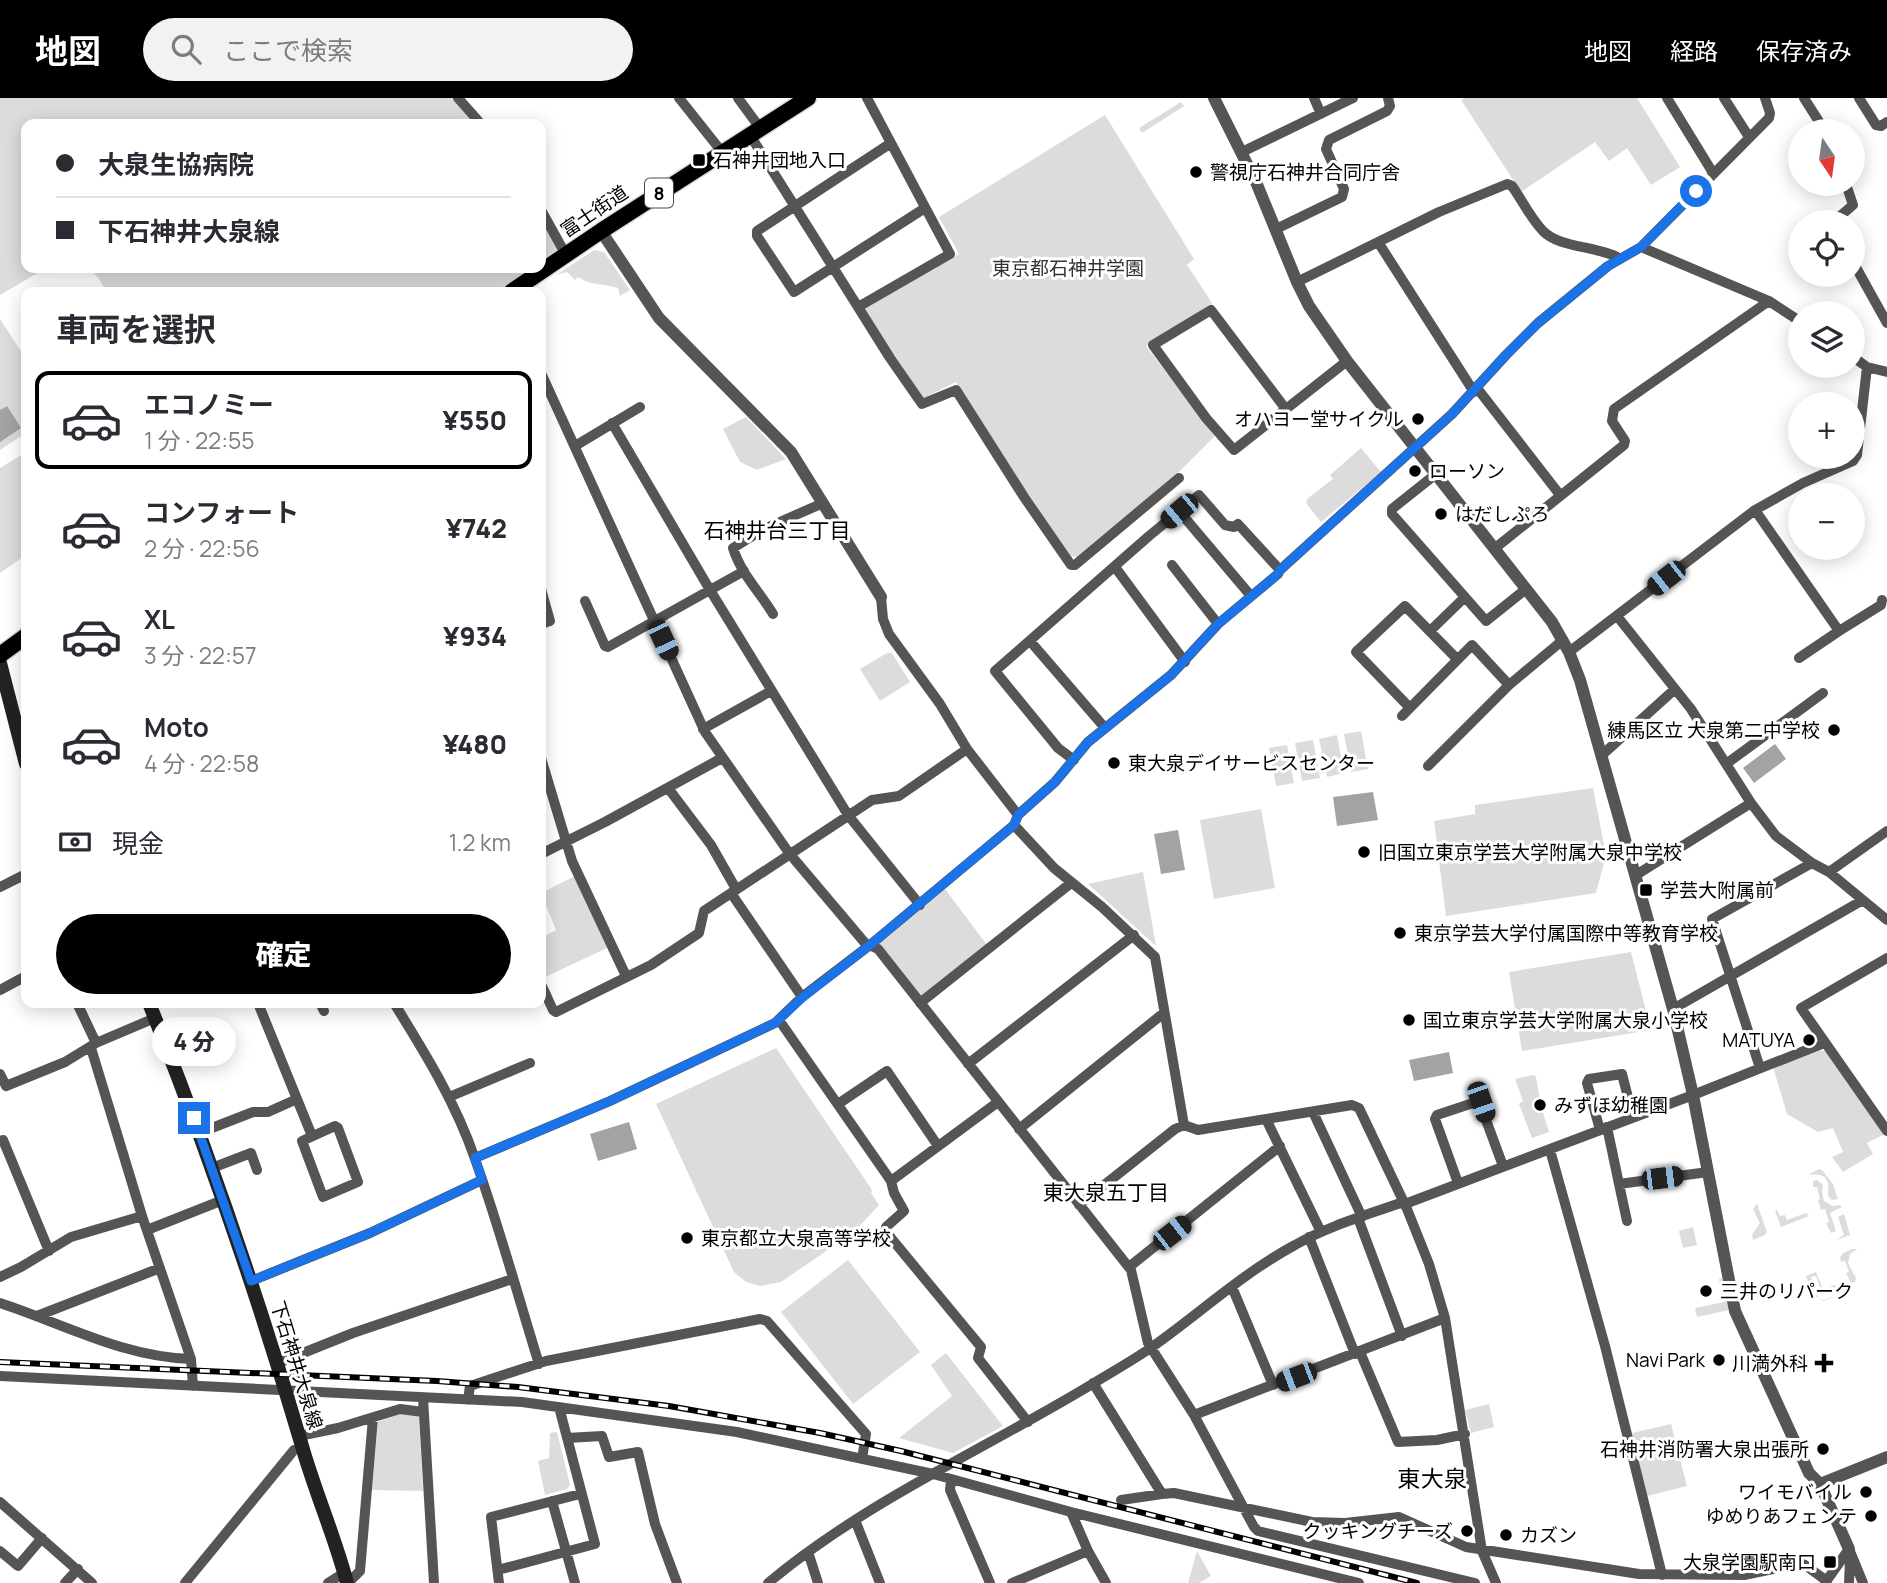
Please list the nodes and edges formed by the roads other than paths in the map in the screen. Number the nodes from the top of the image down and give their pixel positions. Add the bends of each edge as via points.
1 (458, 98) edge
2 (679, 98) edge
3 (738, 98) edge
4 (867, 98) edge
5 (1214, 98) edge
6 (1314, 98) edge
7 (1353, 98) edge
8 (1388, 98) edge
9 (1667, 98) edge
10 (1724, 98) edge
11 (1765, 98) edge
12 (1804, 98) edge
13 (1859, 98) edge
14 (799, 101) edge
15 (1321, 114) junction
16 (477, 119) edge
17 (1817, 119) edge
18 (1887, 122) edge
19 (755, 132) junction
20 (1749, 137) junction
21 (891, 143) junction
22 (722, 152) junction
23 (1242, 152) junction
24 (1713, 173) junction
25 (793, 206) junction
26 (925, 208) junction
27 (546, 219) edge
28 (1276, 229) junction
29 (601, 231) junction
30 (1378, 242) junction
31 (1641, 247) junction
32 (566, 255) junction
33 (1619, 258) junction
34 (833, 267) junction
35 (546, 268) edge
36 (539, 273) edge
37 (1297, 282) junction
38 (1865, 284) edge
39 (518, 287) edge
40 (1769, 301) junction
41 (858, 307) junction
42 (1788, 313) edge
43 (1887, 323) edge
44 (1347, 361) junction
45 (1867, 367) joint
46 (1887, 372) edge
47 (546, 384) edge
48 (1475, 390) junction
49 (640, 407) dead end
50 (1285, 408) junction
51 (612, 423) junction
52 (575, 446) junction
53 (1415, 448) junction
54 (1436, 474) junction
55 (1179, 478) dead end
56 (1560, 495) junction
57 (823, 503) junction
58 (1755, 510) junction
59 (1179, 511) junction
60 (1494, 549) junction
61 (1172, 565) dead end
62 (1115, 567) junction
63 (1280, 570) junction
64 (744, 571) junction
65 (1526, 589) junction
66 (710, 590) junction
67 (1251, 596) junction
68 (881, 597) joint
69 (1465, 597) junction
70 (1882, 600) dead end
71 (585, 601) dead end
72 (546, 607) edge
73 (773, 614) dead end
74 (1617, 616) junction
75 (546, 622) edge
76 (654, 622) junction
77 (1218, 624) junction
78 (1430, 631) junction
79 (1839, 631) junction
80 (21, 640) edge
81 (1030, 640) junction
82 (1566, 646) junction
83 (0, 655) edge
84 (1457, 659) junction
85 (1800, 659) dead end
86 (1185, 662) junction
87 (0, 663) edge
88 (1509, 685) junction
89 (1675, 688) junction
90 (771, 691) junction
91 (1823, 694) dead end
92 (1105, 728) junction
93 (704, 729) junction
94 (21, 745) edge
95 (967, 749) junction
96 (1602, 755) junction
97 (722, 758) junction
98 (1074, 760) junction
99 (1726, 764) junction
100 (1428, 766) dead end
101 (546, 775) edge
102 (668, 788) junction
103 (1751, 803) junction
104 (848, 815) junction
105 (1016, 820) junction
106 (1887, 831) edge
107 (566, 842) junction
108 (546, 852) edge
109 (789, 853) junction
110 (1812, 863) junction
111 (1829, 872) junction
112 (1636, 875) junction
113 (21, 876) edge
114 (1070, 883) junction
115 (0, 887) edge
116 (733, 891) junction
117 (1863, 900) junction
118 (920, 905) junction
119 (1887, 920) edge
120 (1134, 935) junction
121 (870, 945) junction
122 (1887, 958) edge
123 (626, 976) junction
124 (1731, 978) junction
125 (21, 979) edge
126 (0, 990) edge
127 (546, 996) edge
128 (802, 998) junction
129 (920, 1003) junction
130 (79, 1008) edge
131 (151, 1008) edge
132 (260, 1008) edge
133 (397, 1008) edge
134 (1673, 1009) junction
135 (1166, 1015) junction
136 (155, 1017) junction
137 (779, 1020) junction
138 (1824, 1043) junction
139 (94, 1046) junction
140 (530, 1063) dead end
141 (968, 1064) junction
142 (1760, 1068) junction
143 (0, 1074) edge
144 (1693, 1095) junction
145 (449, 1097) junction
146 (297, 1099) junction
147 (998, 1102) junction
148 (838, 1104) junction
149 (1313, 1112) junction
150 (1633, 1117) junction
151 (1266, 1119) junction
152 (1184, 1125) junction
153 (1019, 1129) junction
154 (1603, 1129) junction
155 (1887, 1130) edge
156 (199, 1133) junction
157 (312, 1136) junction
158 (0, 1141) edge
159 (938, 1146) junction
160 (1280, 1146) junction
161 (1550, 1150) junction
162 (475, 1158) junction
163 (1503, 1166) junction
164 (212, 1168) junction
165 (257, 1170) dead end
166 (1708, 1172) junction
167 (482, 1180) junction
168 (891, 1181) junction
169 (1458, 1183) junction
170 (1619, 1184) junction
171 (223, 1200) junction
172 (1404, 1203) junction
173 (1079, 1205) junction
174 (142, 1216) junction
175 (1360, 1218) junction
176 (1628, 1221) dead end
177 (147, 1230) junction
178 (1321, 1233) junction
179 (1309, 1237) junction
180 (49, 1251) junction
181 (1129, 1267) junction
182 (160, 1268) junction
183 (0, 1277) edge
184 (512, 1279) junction
185 (251, 1281) junction
186 (1232, 1287) junction
187 (0, 1303) edge
188 (37, 1316) junction
189 (1445, 1318) junction
190 (1402, 1336) junction
191 (1151, 1348) junction
192 (1358, 1353) junction
193 (191, 1359) junction
194 (278, 1363) junction
195 (539, 1364) junction
196 (0, 1376) edge
197 (1093, 1384) junction
198 (1273, 1385) junction
199 (193, 1386) junction
200 (286, 1390) junction
201 (423, 1398) junction
202 (468, 1401) junction
203 (559, 1407) junction
204 (423, 1412) junction
205 (1194, 1415) junction
206 (373, 1418) junction
207 (1028, 1423) junction
208 (1465, 1434) junction
209 (567, 1438) junction
210 (300, 1442) junction
211 (1887, 1457) edge
212 (862, 1459) junction
213 (933, 1474) junction
214 (951, 1480) junction
215 (1820, 1484) junction
216 (580, 1494) junction
217 (1162, 1494) junction
218 (1121, 1500) dead end
219 (0, 1502) edge
220 (552, 1502) junction
221 (1244, 1507) junction
222 (1071, 1512) junction
223 (855, 1520) junction
224 (42, 1538) junction
225 (1849, 1549) junction
226 (1482, 1550) junction
227 (0, 1551) edge
228 (1088, 1551) junction
229 (567, 1552) junction
230 (808, 1552) junction
231 (78, 1569) junction
232 (498, 1570) junction
233 (1662, 1575) junction
234 (346, 1580) edge
235 (1826, 1582) edge
236 (65, 1583) edge
237 (92, 1583) edge
238 (185, 1583) edge
239 (328, 1583) edge
240 (434, 1583) edge
241 (499, 1583) edge
242 (575, 1583) edge
243 (677, 1583) edge
244 (768, 1583) edge
245 (818, 1583) edge
246 (880, 1583) edge
247 (990, 1583) edge
248 (1012, 1583) edge
249 (1106, 1583) edge
250 (1359, 1583) edge
251 (1475, 1583) edge
252 (1496, 1583) edge
253 (1849, 1583) edge
254 (1863, 1583) edge

1 - 16 street
2 - 22 street
3 - 19 street
4 - 21 street
5 - 23 street
6 - 15 street
7 - 15 street
8 - 28 street via 1387,111 1326,144 1344,189 1342,197
9 - 24 street
10 - 20 street
11 - 20 street via 1770,116
12 - 17 street
13 - 18 street via 1876,125
14 - 19 main road, 富士街道 / 8
15 - 23 street
19 - 22 main road, 富士街道 / 8
19 - 25 street
20 - 24 street
21 - 25 street
21 - 26 street
22 - 29 main road, 富士街道 / 8
23 - 28 street
24 - 31 street
25 - 34 street
25 - 34 street via 756,234 777,268 794,292
26 - 34 street
26 - 41 street via 950,254
27 - 32 street
28 - 37 street
29 - 32 main road, 富士街道 / 8
29 - 57 street via 659,318 774,432
30 - 33 street via 1507,184 1513,186 1544,233
30 - 37 street
30 - 48 street
31 - 33 street
31 - 40 street
32 - 35 main road, 富士街道 / 8
33 - 48 street via 1538,323
34 - 41 street
36 - 39 main road, 富士街道 / 8
37 - 44 street
38 - 43 street
40 - 42 street
40 - 56 street via 1614,409 1612,421 1625,443
41 - 55 street via 922,404 956,390 1071,565
44 - 50 street
44 - 53 street
45 - 46 street
45 - 58 street via 1855,459
47 - 52 street
48 - 53 street
48 - 56 street
49 - 51 street
50 - 50 street via 1212,310 1153,345 1233,450
51 - 52 street
51 - 66 street
52 - 76 street
53 - 54 street
53 - 63 street
54 - 60 street
54 - 69 street via 1392,509 1392,514
56 - 60 street
57 - 64 street via 733,548
57 - 68 street
58 - 74 street
58 - 79 street
59 - 62 street
59 - 63 street via 1199,495 1224,525 1238,524
59 - 67 street
60 - 65 street
61 - 77 street
62 - 81 street
62 - 86 street
63 - 67 street
64 - 66 street
64 - 73 street
65 - 69 street via 1486,621
65 - 82 street
66 - 76 street
66 - 90 street
67 - 77 street
68 - 95 street via 884,625
69 - 78 street
70 - 79 street
71 - 76 street via 606,647
72 - 75 street via 550,621
74 - 82 street
74 - 89 street
76 - 93 street
77 - 86 street
78 - 84 street
78 - 84 street via 1405,606 1356,652 1406,712
79 - 85 street
80 - 83 main road
81 - 92 street
81 - 98 street via 995,671 1058,748
82 - 88 street
82 - 96 street
84 - 88 street via 1472,645
86 - 92 street
87 - 94 main road
88 - 100 street
89 - 96 street
89 - 99 street
90 - 93 street
90 - 104 street
91 - 99 street
92 - 98 street
93 - 97 street
95 - 104 street via 899,796 876,798
95 - 105 street
96 - 112 street
97 - 102 street
97 - 109 street
98 - 105 street
99 - 103 street
101 - 107 street
102 - 107 street
102 - 116 street via 710,845
103 - 110 street via 1776,836
103 - 112 street
104 - 109 street
104 - 118 street
105 - 114 street
105 - 118 street
106 - 111 street
107 - 108 street
107 - 123 street
109 - 116 street
109 - 121 street
110 - 111 street
110 - 124 street via 1712,919
111 - 117 street
112 - 134 street
113 - 115 street
114 - 120 street
114 - 129 street
116 - 123 street via 702,913 699,933
116 - 128 street
117 - 119 street
117 - 124 street
118 - 121 street
120 - 135 street via 1155,957
120 - 141 street
121 - 128 street
121 - 129 street
122 - 138 street via 1803,1005 1801,1012
123 - 127 street via 556,1012
124 - 134 street
124 - 142 street
125 - 126 street
128 - 137 street
129 - 141 street
130 - 139 street
131 - 136 main road, 下石神井大泉線
132 - 146 street
133 - 145 street
134 - 144 street
135 - 152 street
135 - 153 street
136 - 139 street
136 - 156 main road, 下石神井大泉線
137 - 148 street
137 - 162 street via 610,1101
138 - 142 street
138 - 155 street
139 - 143 street via 6,1086
139 - 174 street
140 - 145 street
141 - 147 street
142 - 144 street
144 - 150 street
144 - 166 street
145 - 162 street
146 - 156 street
146 - 157 street
147 - 153 street
147 - 159 street
148 - 159 street via 887,1071
148 - 168 street
149 - 151 street
149 - 172 street via 1352,1105 1359,1108
149 - 175 street
150 - 154 street
150 - 154 street via 1622,1074 1589,1080
151 - 152 street via 1198,1130
151 - 160 street
152 - 173 street
153 - 173 street
154 - 161 street
154 - 170 street
156 - 164 main road, 下石神井大泉線
157 - 157 street via 302,1143 323,1197 357,1184 337,1126
158 - 180 street
159 - 168 street
160 - 178 street
160 - 181 street
161 - 163 street
161 - 233 street
162 - 167 street
163 - 169 street
163 - 169 street via 1479,1101 1437,1115
164 - 165 street via 251,1153
164 - 171 main road, 下石神井大泉線
166 - 170 street
166 - 215 street via 1735,1311 1809,1473
167 - 184 street
167 - 185 street via 370,1233
168 - 207 street via 904,1211 886,1232 981,1347 978,1359
169 - 172 street
170 - 176 street
171 - 177 street
171 - 185 main road, 下石神井大泉線
172 - 175 street
172 - 189 street
173 - 181 street
174 - 177 street
174 - 180 street via 71,1237
175 - 178 street
175 - 190 street
177 - 182 street
178 - 179 street
179 - 186 street
179 - 192 street
180 - 183 street
181 - 191 street
182 - 188 street
182 - 193 street
184 - 194 street
184 - 195 street
185 - 194 main road, 下石神井大泉線
186 - 191 street
186 - 198 street
187 - 188 street
188 - 193 street via 146,1355
189 - 190 street
189 - 208 street
190 - 192 street
191 - 197 street
191 - 205 street
192 - 198 street
192 - 208 street via 1398,1442
193 - 199 street
194 - 200 main road, 下石神井大泉線
195 - 202 street via 470,1386
195 - 212 street via 764,1320 866,1434
196 - 199 street
197 - 207 street
197 - 217 street
198 - 205 street
199 - 200 street
200 - 201 street
200 - 210 main road, 下石神井大泉線
201 - 202 street
201 - 204 street
202 - 203 street
203 - 209 street
203 - 212 street via 737,1432
204 - 206 street via 400,1409
204 - 240 street
205 - 221 street
206 - 210 street
206 - 234 street via 360,1571
207 - 213 street
208 - 226 street
209 - 216 street
209 - 243 street via 602,1436 609,1457 638,1452 655,1524
210 - 234 main road, 下石神井大泉線
210 - 238 street
211 - 215 street
212 - 213 street
213 - 214 street
213 - 223 street
214 - 222 street
214 - 247 street via 950,1490
215 - 225 street
216 - 220 street
216 - 229 street via 595,1544
217 - 218 street
217 - 221 street
219 - 224 street
220 - 229 street
220 - 232 street via 491,1517
221 - 226 street via 1319,1523 1399,1517 1456,1544
221 - 251 street via 1258,1531
222 - 228 street
222 - 250 street
223 - 230 street
223 - 246 street
224 - 227 street via 18,1566
224 - 231 street
225 - 235 street
225 - 253 street
225 - 254 street
226 - 233 street
226 - 252 street
228 - 248 street
228 - 249 street
229 - 232 street
229 - 242 street
230 - 244 street
230 - 245 street
231 - 236 street
231 - 237 street
232 - 241 street
233 - 235 street via 1740,1575 1802,1563
234 - 239 street

